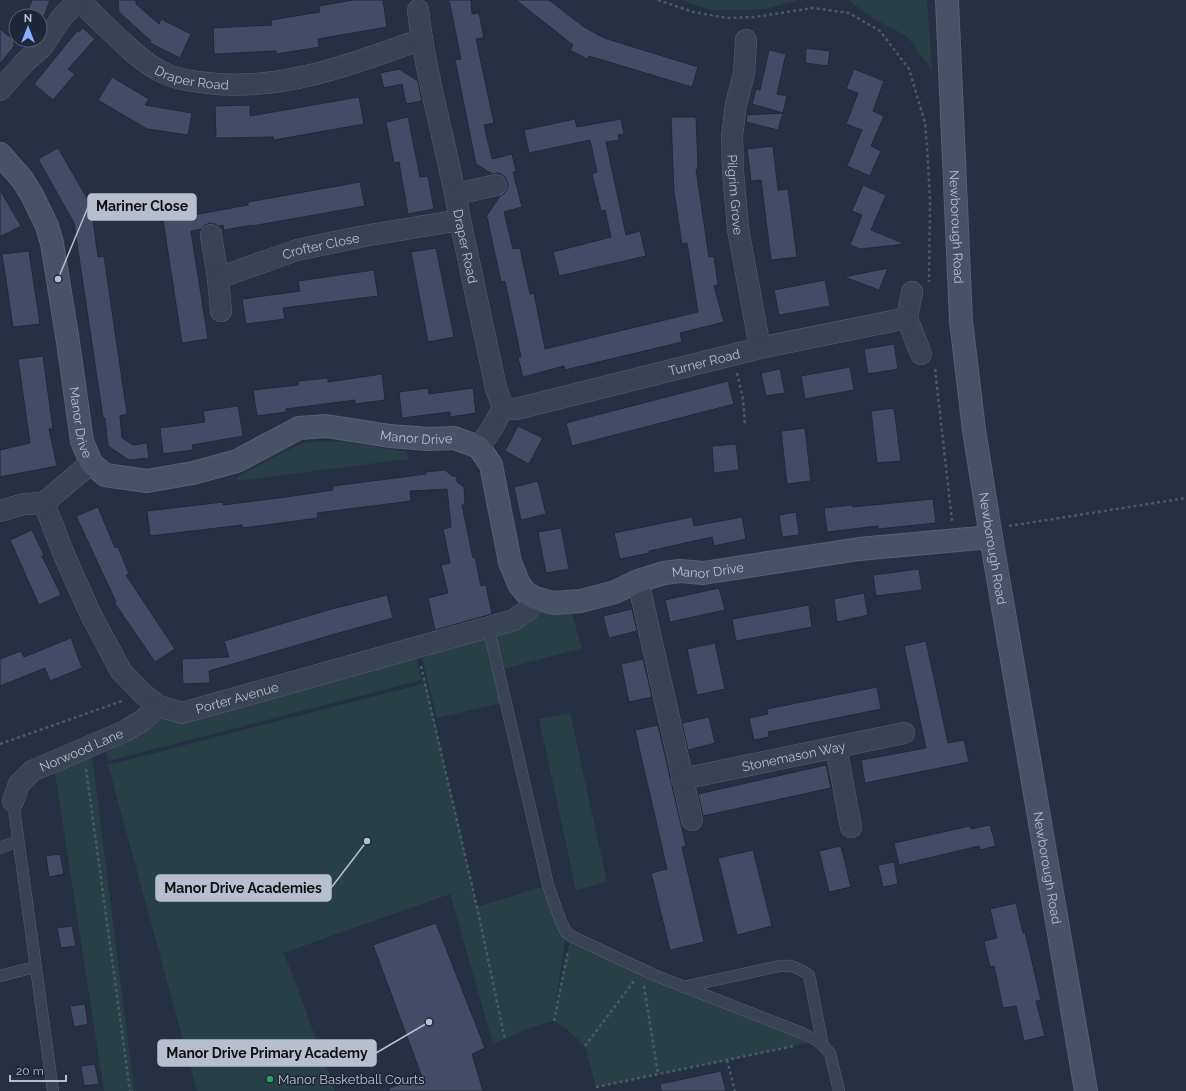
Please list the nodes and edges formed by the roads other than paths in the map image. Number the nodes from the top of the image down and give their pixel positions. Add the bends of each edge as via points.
1 (79, 0) edge
2 (947, 0) edge
3 (418, 10) dead end
4 (422, 39) junction
5 (746, 40) dead end
6 (0, 90) edge
7 (0, 154) edge
8 (496, 185) dead end
9 (456, 194) junction
10 (460, 220) junction
11 (211, 235) dead end
12 (218, 278) junction
13 (921, 290) road end
14 (221, 311) dead end
15 (907, 318) junction
16 (760, 348) junction
17 (928, 361) road end
18 (503, 408) junction
19 (478, 447) junction
20 (91, 464) junction
21 (44, 503) junction
22 (0, 511) edge
23 (997, 532) junction
24 (638, 581) junction
25 (535, 598) junction
26 (489, 633) junction
27 (160, 706) junction
28 (904, 732) dead end
29 (836, 747) junction
30 (682, 779) junction
31 (12, 801) joint
32 (692, 820) dead end
33 (851, 827) dead end
34 (18, 841) junction
35 (0, 848) edge
36 (35, 967) junction
37 (0, 976) edge
38 (682, 987) junction
39 (820, 1043) junction
40 (53, 1091) edge
41 (839, 1091) edge
42 (1086, 1091) edge

1 - 4 street, Draper Road via 141,59 158,71 178,79 219,85 259,85 296,78 356,62
1 - 6 street via 62,17 42,47
2 - 23 street, Newborough Road via 961,321 974,430
3 - 4 street, Draper Road
4 - 9 street, Draper Road
5 - 16 street, Pilgrim Grove via 744,74 736,104 732,136 733,170 738,229
7 - 20 street, Manor Drive via 32,195 52,243 82,441
8 - 9 street
9 - 10 street, Draper Road
10 - 12 street, Crofter Close via 297,250
10 - 18 street, Draper Road via 496,388
11 - 12 street
12 - 14 street
13 - 15 street
15 - 16 street, Turner Road
15 - 17 street
16 - 18 street, Turner Road via 516,408
18 - 19 street
19 - 20 street, Manor Drive via 454,438 390,436 326,426 298,428 237,461 147,482 105,475
19 - 25 street, Manor Drive via 491,465 510,562 519,584 526,593
20 - 21 street
21 - 22 street via 24,504
21 - 27 street, Porter Avenue via 91,615 121,671 143,694
23 - 24 street, Manor Drive via 954,541 859,549 703,573 664,573
23 - 42 street, Newborough Road
24 - 25 street, Manor Drive via 615,592 581,601 554,603
24 - 30 street
25 - 26 street, Porter Avenue via 529,609
26 - 27 street, Porter Avenue via 417,647 182,713
26 - 38 lane via 548,886 560,922 571,936
27 - 31 street, Norwood Lane via 125,731 32,771 19,784
28 - 29 street, Stonemason Way
29 - 30 street, Stonemason Way
29 - 33 street
30 - 32 street
31 - 34 lane
34 - 35 lane
34 - 36 lane
36 - 37 lane
36 - 40 lane
38 - 39 lane via 802,1033
38 - 39 lane via 775,967 793,966 808,974
39 - 41 lane via 830,1053

